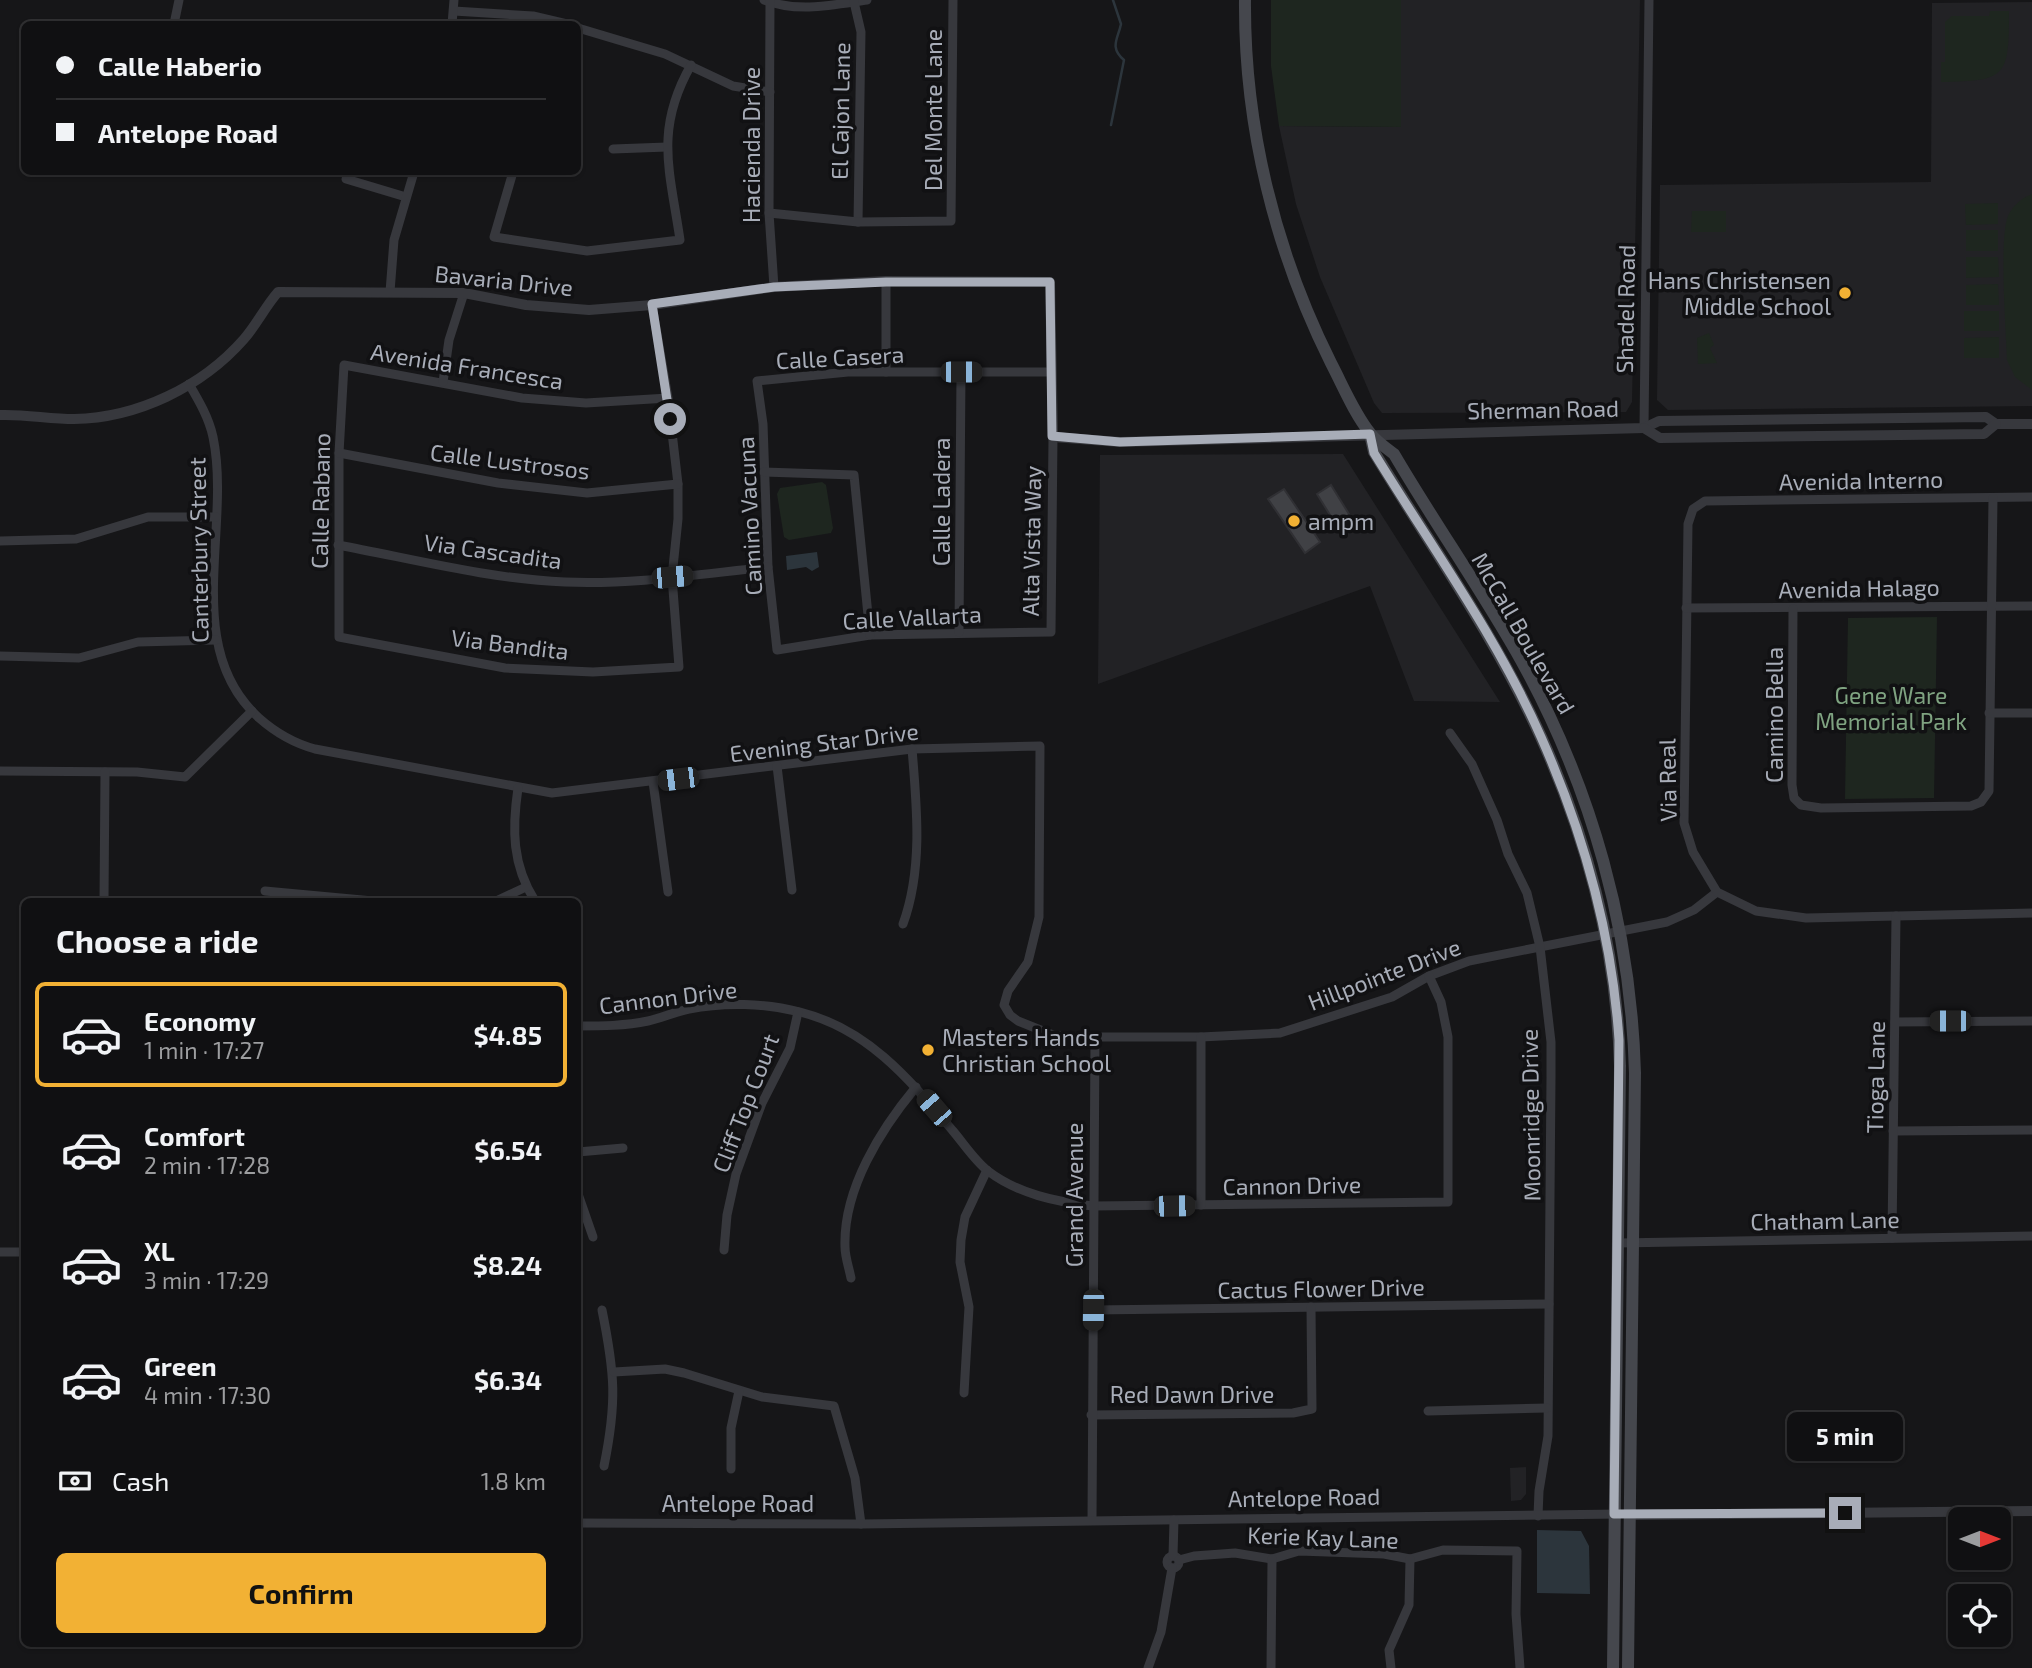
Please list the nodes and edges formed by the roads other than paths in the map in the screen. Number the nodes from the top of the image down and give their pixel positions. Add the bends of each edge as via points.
1 (179, 0) edge
2 (454, 0) edge
3 (867, 0) edge
4 (953, 0) edge
5 (1245, 0) edge
6 (1649, 0) edge
7 (767, 1) edge
8 (854, 2) junction
9 (454, 11) junction
10 (175, 21) edge
11 (452, 21) edge
12 (546, 21) edge
13 (581, 28) edge
14 (691, 65) junction
15 (770, 92) junction
16 (667, 146) junction
17 (613, 149) dead end
18 (413, 175) edge
19 (512, 175) edge
20 (346, 179) dead end
21 (406, 197) junction
22 (769, 213) junction
23 (858, 222) junction
24 (886, 282) junction
25 (1050, 282) joint
26 (774, 287) junction
27 (390, 292) junction
28 (464, 293) junction
29 (652, 304) junction
30 (344, 365) joint
31 (886, 372) junction
32 (961, 372) junction
33 (1051, 372) junction
34 (757, 381) joint
35 (443, 383) junction
36 (189, 384) junction
37 (668, 398) junction
38 (0, 415) edge
39 (1996, 424) junction
40 (2032, 425) edge
41 (1644, 428) junction
42 (1370, 434) junction
43 (1052, 436) junction
44 (339, 453) junction
45 (764, 472) junction
46 (678, 484) junction
47 (1993, 498) junction
48 (2032, 498) edge
49 (1693, 509) joint
50 (216, 517) junction
51 (0, 541) edge
52 (338, 545) junction
53 (768, 568) junction
54 (672, 577) junction
55 (1993, 606) junction
56 (2032, 606) edge
57 (1686, 608) junction
58 (1793, 609) junction
59 (959, 632) junction
60 (1051, 632) joint
61 (870, 635) junction
62 (339, 637) joint
63 (216, 640) junction
64 (777, 650) joint
65 (0, 656) edge
66 (1507, 670) junction
67 (252, 711) junction
68 (1989, 713) junction
69 (2032, 713) edge
70 (1450, 733) dead end
71 (912, 749) junction
72 (1570, 763) junction
73 (777, 766) junction
74 (0, 771) edge
75 (105, 772) junction
76 (653, 782) junction
77 (518, 788) junction
78 (526, 887) junction
79 (792, 890) dead end
80 (265, 891) dead end
81 (668, 892) dead end
82 (1717, 892) junction
83 (104, 898) edge
84 (341, 898) edge
85 (502, 898) edge
86 (533, 898) edge
87 (2032, 912) edge
88 (1896, 916) junction
89 (903, 925) dead end
90 (1620, 931) junction
91 (1605, 934) junction
92 (1540, 947) junction
93 (1429, 976) junction
94 (1004, 1005) joint
95 (798, 1012) junction
96 (1895, 1021) junction
97 (2032, 1021) edge
98 (581, 1026) edge
99 (1201, 1037) junction
100 (1095, 1038) junction
101 (916, 1087) junction
102 (2032, 1130) edge
103 (1893, 1131) junction
104 (623, 1149) dead end
105 (581, 1152) edge
106 (987, 1170) junction
107 (581, 1203) edge
108 (1201, 1205) junction
109 (1093, 1206) junction
110 (2032, 1236) edge
111 (593, 1237) dead end
112 (1892, 1238) junction
113 (1618, 1243) junction
114 (1634, 1243) junction
115 (724, 1251) dead end
116 (0, 1252) edge
117 (21, 1252) edge
118 (851, 1278) dead end
119 (1549, 1304) junction
120 (1311, 1307) junction
121 (602, 1310) dead end
122 (1093, 1310) junction
123 (614, 1371) junction
124 (739, 1391) junction
125 (964, 1393) dead end
126 (1547, 1408) junction
127 (1428, 1411) dead end
128 (1091, 1415) junction
129 (604, 1466) dead end
130 (731, 1469) dead end
131 (2032, 1511) edge
132 (1614, 1514) junction
133 (1630, 1514) junction
134 (1538, 1516) junction
135 (1093, 1520) junction
136 (1174, 1520) junction
137 (581, 1523) edge
138 (861, 1524) junction
139 (1176, 1558) junction
140 (1272, 1559) junction
141 (1410, 1559) junction
142 (1148, 1668) edge
143 (1271, 1668) edge
144 (1391, 1668) edge
145 (1520, 1668) edge
146 (1613, 1668) edge
147 (1628, 1668) edge

1 - 10 street
2 - 9 street
3 - 8 street
4 - 23 street, Del Monte Lane via 951,221
5 - 42 main road, McCall Boulevard via 1248,85 1277,226 1303,302
6 - 41 street, Shadel Road
7 - 8 street via 820,7
7 - 15 street, Hacienda Drive
8 - 23 street, El Cajon Lane via 861,32
9 - 11 street
9 - 12 street
13 - 14 street
14 - 15 street via 733,86
14 - 16 street via 677,90
15 - 22 street, Hacienda Drive
16 - 17 street
16 - 19 street via 680,240 587,251 494,237
18 - 21 street
20 - 21 street
21 - 27 street via 394,240
22 - 23 street
22 - 26 street, Hacienda Drive
24 - 25 street, Bavaria Drive
24 - 26 street, Bavaria Drive
24 - 31 street
25 - 33 street, Alta Vista Way
26 - 29 street, Bavaria Drive
27 - 28 street, Bavaria Drive
27 - 36 street, Bavaria Drive via 278,292 243,340
28 - 29 street, Bavaria Drive via 526,305 589,310
28 - 35 street via 449,340
29 - 37 street
30 - 35 street, Avenida Francesca
30 - 44 street, Calle Rabano
31 - 32 street, Calle Casera
31 - 34 street, Calle Casera
32 - 33 street, Calle Casera
32 - 59 street, Calle Ladera
33 - 43 street, Alta Vista Way
34 - 45 street, Camino Vacuna via 764,424
35 - 37 street, Avenida Francesca via 522,398 586,403
36 - 38 street, Bavaria Drive via 158,401 101,417
36 - 50 street, Canterbury Street via 213,435
37 - 46 street
39 - 40 street, Sherman Road
39 - 41 street, Sherman Road via 1986,417 1659,421
39 - 41 street via 1984,434 1719,438 1660,438
41 - 42 street, Sherman Road
42 - 43 street, Sherman Road via 1120,442
42 - 66 main road, McCall Boulevard via 1374,453
42 - 72 main road, McCall Boulevard via 1394,454 1508,638
43 - 60 street, Alta Vista Way
44 - 46 street, Calle Lustrosos via 498,483 587,493
44 - 52 street, Calle Rabano
45 - 53 street, Camino Vacuna
45 - 61 street via 854,475
46 - 54 street
47 - 48 street, Avenida Interno
47 - 49 street, Avenida Interno via 1705,501
47 - 55 street
49 - 57 street, Via Real via 1688,524
50 - 51 street via 148,517 76,539
50 - 63 street, Canterbury Street
52 - 54 street, Via Cascadita via 506,577 567,582
52 - 62 street, Calle Rabano
53 - 54 street, Via Cascadita
53 - 64 street, Camino Vacuna
54 - 62 street, Via Bandita via 679,667 593,673 505,668
55 - 56 street, Avenida Halago
55 - 58 street, Avenida Halago
55 - 68 street
57 - 58 street, Avenida Halago
57 - 82 street, Via Real via 1684,823 1693,852
58 - 68 street, Camino Bella via 1792,785 1801,805 1971,806 1981,802 1989,791
59 - 60 street, Calle Vallarta
59 - 61 street, Calle Vallarta
61 - 64 street, Calle Vallarta
63 - 65 street via 138,642 79,658
63 - 67 street, Canterbury Street via 230,681
66 - 72 main road via 1519,677 1552,745
66 - 91 main road, McCall Boulevard via 1541,736 1580,835
67 - 75 street via 185,778
67 - 77 street, Evening Star Drive via 283,736 307,747
68 - 69 street
70 - 92 street, Moonridge Drive via 1472,764 1492,809 1527,894
71 - 73 street, Evening Star Drive
71 - 89 street via 916,872
71 - 94 street, Evening Star Drive via 1040,746 1039,918 1028,962
72 - 90 main road, McCall Boulevard via 1601,850
73 - 76 street, Evening Star Drive
73 - 79 street
74 - 75 street
75 - 83 street
76 - 77 street, Evening Star Drive via 560,793
76 - 81 street
77 - 78 street via 514,849
78 - 85 street
78 - 86 street
80 - 84 street
82 - 88 street via 1773,915
82 - 90 street, Hillpointe Drive via 1694,910 1667,922
87 - 88 street
88 - 96 street, Tioga Lane
90 - 91 street, Hillpointe Drive
90 - 114 main road, McCall Boulevard via 1634,1035
91 - 92 street, Hillpointe Drive
91 - 113 main road, McCall Boulevard via 1619,1040
92 - 93 street, Hillpointe Drive via 1469,961
92 - 119 street, Moonridge Drive via 1551,1054
93 - 99 street, Hillpointe Drive via 1392,997 1280,1033
93 - 108 street, Cannon Drive via 1441,1002 1448,1037 1448,1202
94 - 100 street, Hillpointe Drive via 1018,1021 1053,1035
95 - 98 street, Cannon Drive via 725,1005 647,1021
95 - 101 street, Cannon Drive via 850,1031
95 - 115 street, Cliff Top Court via 790,1048 758,1112 736,1174
96 - 97 street
96 - 103 street, Tioga Lane
99 - 100 street, Hillpointe Drive
99 - 108 street
100 - 109 street, Grand Avenue
101 - 106 street, Cannon Drive
101 - 118 street via 880,1134 855,1190 845,1247
102 - 103 street
103 - 112 street, Tioga Lane
104 - 105 street
106 - 109 street, Cannon Drive via 1033,1195
106 - 125 street via 965,1217 961,1240 960,1262 969,1307
107 - 111 street
108 - 109 street, Cannon Drive
109 - 122 street, Grand Avenue
110 - 112 street, Chatham Lane
112 - 114 street, Chatham Lane
113 - 114 street, Chatham Lane
113 - 132 main road, McCall Boulevard
114 - 133 main road, McCall Boulevard
116 - 117 street
119 - 120 street, Cactus Flower Drive
119 - 126 street, Moonridge Drive
120 - 122 street, Cactus Flower Drive
120 - 128 street, Red Dawn Drive via 1312,1409
121 - 123 street
122 - 128 street, Grand Avenue
123 - 124 street via 665,1369
123 - 129 street via 614,1415
124 - 130 street via 731,1428
124 - 138 street via 834,1406 855,1478
126 - 127 street
126 - 134 street, Moonridge Drive
128 - 135 street, Grand Avenue
131 - 133 street, Antelope Road
132 - 133 street, Antelope Road
132 - 134 street, Antelope Road
132 - 146 main road, McCall Boulevard
133 - 147 main road, McCall Boulevard
134 - 136 street, Antelope Road
135 - 136 street, Antelope Road
135 - 138 street, Antelope Road
136 - 139 street
137 - 138 street, Antelope Road
139 - 140 street, Kerie Kay Lane via 1235,1552
139 - 142 street via 1167,1562 1172,1568 1161,1632
140 - 141 street, Kerie Kay Lane via 1299,1551 1384,1553
140 - 143 street
141 - 144 street via 1409,1605 1389,1650
141 - 145 street, Kerie Kay Lane via 1443,1550 1517,1551

